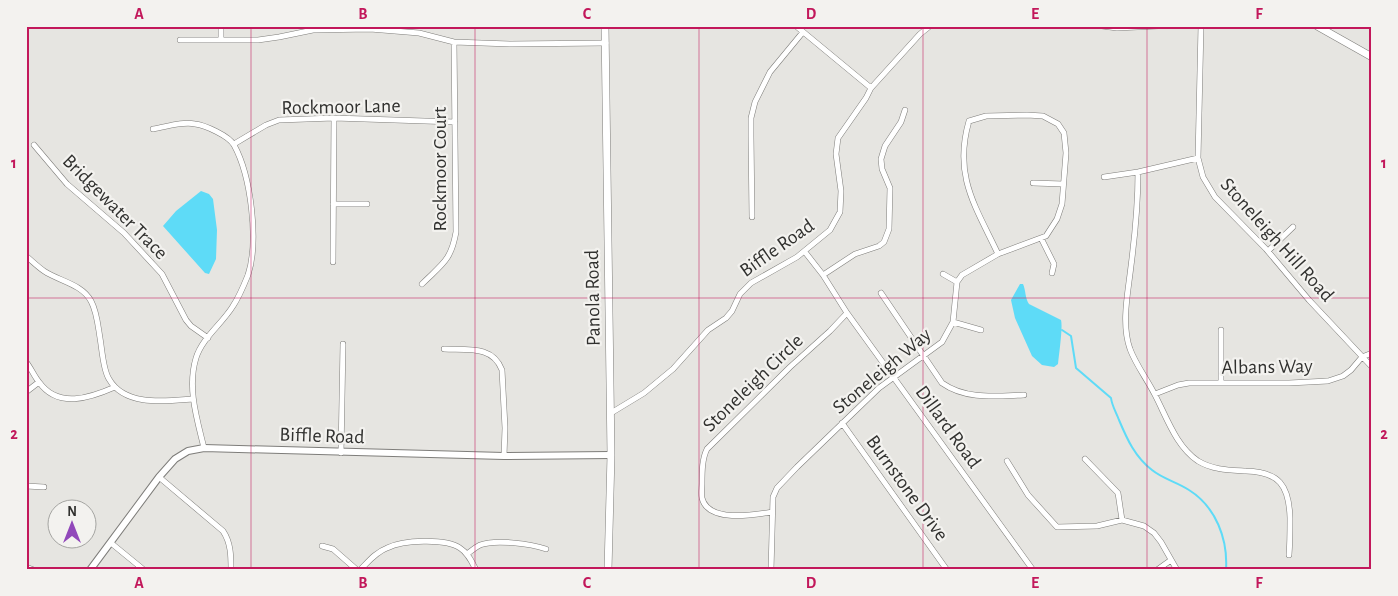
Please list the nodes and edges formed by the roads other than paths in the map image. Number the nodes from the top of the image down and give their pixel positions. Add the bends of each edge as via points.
1 (221, 26) edge
2 (605, 26) edge
3 (796, 26) edge
4 (930, 26) edge
5 (1102, 26) edge
6 (1158, 26) edge
7 (1201, 26) edge
8 (1317, 26) edge
9 (803, 32) junction
10 (180, 40) dead end
11 (221, 40) junction
12 (454, 42) junction
13 (606, 43) junction
14 (1372, 57) edge
15 (871, 88) junction
16 (905, 110) dead end
17 (334, 118) junction
18 (455, 122) junction
19 (153, 129) dead end
20 (234, 144) junction
21 (34, 145) dead end
22 (1198, 158) junction
23 (1138, 172) junction
24 (1104, 177) dead end
25 (1033, 183) dead end
26 (1062, 184) junction
27 (333, 204) junction
28 (367, 204) dead end
29 (752, 217) dead end
30 (1293, 226) dead end
31 (1041, 238) junction
32 (1268, 251) junction
33 (805, 252) junction
34 (998, 254) junction
35 (26, 256) edge
36 (333, 262) dead end
37 (1052, 273) dead end
38 (943, 274) dead end
39 (823, 275) junction
40 (957, 282) junction
41 (422, 284) dead end
42 (880, 293) dead end
43 (847, 313) junction
44 (953, 322) junction
45 (980, 330) dead end
46 (1221, 330) dead end
47 (208, 338) junction
48 (343, 344) dead end
49 (444, 349) dead end
50 (1372, 353) edge
51 (923, 355) junction
52 (1362, 357) junction
53 (26, 362) edge
54 (1372, 367) edge
55 (894, 376) junction
56 (39, 382) junction
57 (1221, 383) junction
58 (115, 387) junction
59 (26, 392) edge
60 (1155, 394) junction
61 (1024, 395) dead end
62 (193, 398) junction
63 (611, 413) junction
64 (842, 423) junction
65 (204, 448) junction
66 (341, 453) junction
67 (611, 455) junction
68 (504, 456) junction
69 (1086, 459) dead end
70 (1007, 461) dead end
71 (159, 477) junction
72 (26, 486) edge
73 (44, 487) dead end
74 (772, 512) junction
75 (1122, 520) junction
76 (111, 543) junction
77 (322, 546) dead end
78 (546, 549) dead end
79 (467, 554) junction
80 (1289, 556) dead end
81 (1171, 560) junction
82 (26, 567) edge
83 (34, 570) edge
84 (90, 570) edge
85 (144, 570) edge
86 (231, 570) edge
87 (358, 570) edge
88 (476, 570) edge
89 (608, 570) edge
90 (771, 570) edge
91 (947, 570) edge
92 (1033, 570) edge
93 (1157, 570) edge
94 (1177, 570) edge

1 - 11 street
2 - 13 main road, Panola Road
3 - 9 street
4 - 15 street, Biffle Road
5 - 6 street
7 - 22 street, Stoneleigh Hill Road
8 - 14 main road
9 - 15 street
9 - 29 street via 770,72 755,102 751,137
10 - 11 street
11 - 12 street via 279,38 313,30 370,30 419,33
12 - 13 street
12 - 18 street, Rockmoor Court
13 - 63 main road, Panola Road
15 - 33 street, Biffle Road via 838,138 836,154 841,191 837,220
16 - 39 street via 881,159 890,188 889,229 884,242 854,254
17 - 18 street, Rockmoor Lane
17 - 20 street, Rockmoor Lane via 278,120
17 - 27 street
18 - 41 street, Rockmoor Court via 456,232 453,249
19 - 20 street via 195,124 210,128
20 - 47 street via 243,166 251,204 251,256 248,273 233,306
21 - 47 street, Bridgewater Trace via 67,184 124,233 162,274 186,320
22 - 23 street
22 - 32 street, Stoneleigh Hill Road via 1210,191
23 - 24 street
23 - 60 street via 1126,332 1136,362
25 - 26 street
26 - 31 street via 1062,204 1057,219 1046,236
26 - 34 street via 1066,153 1064,133 1058,124 1043,116 986,116 969,121 964,138 968,190
27 - 28 street
27 - 36 street
30 - 32 street
31 - 34 street
31 - 37 street via 1054,264
32 - 52 street, Stoneleigh Hill Road
33 - 39 street, Dillard Road
33 - 63 street, Biffle Road via 751,283 740,294 726,318 708,330 673,369 644,393
34 - 40 street via 962,275
35 - 58 street via 43,270 80,288 91,300 108,377
38 - 40 street
39 - 43 street, Dillard Road
40 - 44 street, Stoneleigh Way
42 - 51 street
43 - 55 street, Dillard Road
43 - 74 street, Stoneleigh Circle via 703,456 702,499 706,506 716,514
44 - 45 street
44 - 51 street, Stoneleigh Way via 942,342
46 - 57 street
47 - 62 street via 195,359
48 - 66 street
49 - 68 street via 484,351 499,363 502,370
50 - 52 street, Albans Way
51 - 55 street, Stoneleigh Way
51 - 61 street via 942,383 956,392 983,396
52 - 54 street, Stoneleigh Hill Road
52 - 57 street, Albans Way via 1352,370 1328,381
53 - 56 street
55 - 64 street, Stoneleigh Way
55 - 92 street, Dillard Road
56 - 58 street via 57,396 78,399
56 - 59 street
57 - 60 street, Albans Way via 1189,383
58 - 62 street via 128,396 144,400
60 - 80 street via 1181,444 1198,461 1227,470 1260,471 1283,485 1289,498
62 - 65 street
63 - 67 main road, Panola Road
64 - 74 street, Stoneleigh Way via 777,488
64 - 91 street, Burnstone Drive
65 - 66 street, Biffle Road
65 - 71 street, Biffle Road via 188,451 175,459
66 - 68 street, Biffle Road
67 - 68 street, Biffle Road
67 - 89 main road, Panola Road
69 - 75 street via 1118,493
70 - 75 street via 1028,495 1057,527 1097,526
71 - 76 street, Biffle Road
71 - 86 street via 223,531 228,538
72 - 73 street
74 - 90 street, Stoneleigh Way
75 - 81 street via 1144,526 1154,533
76 - 84 street, Biffle Road
76 - 85 street
77 - 87 street via 333,549
78 - 79 street via 529,544 490,543 480,545
79 - 87 street via 450,544 406,542 387,548
79 - 88 street
81 - 93 street
81 - 94 street
82 - 83 street

